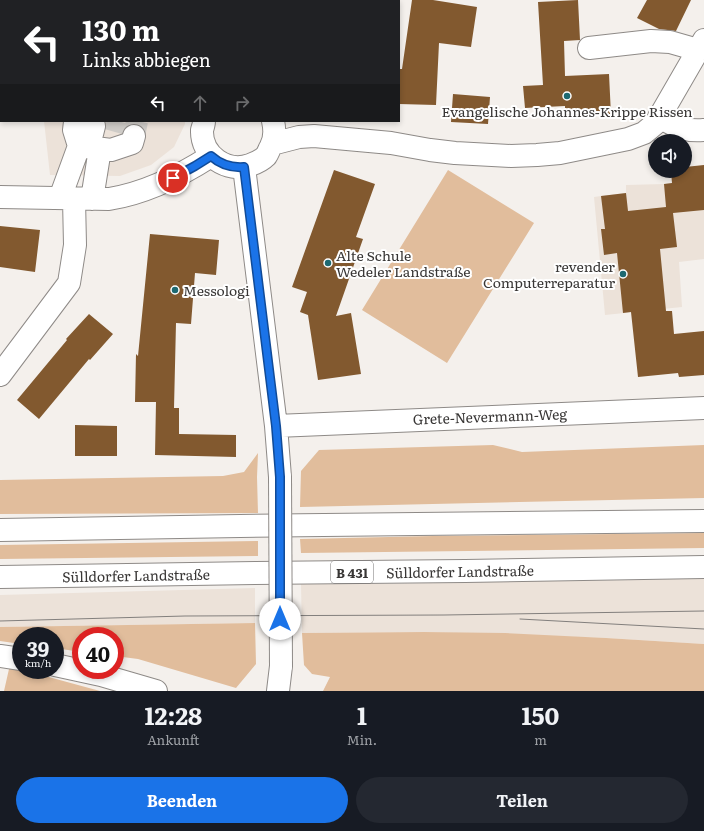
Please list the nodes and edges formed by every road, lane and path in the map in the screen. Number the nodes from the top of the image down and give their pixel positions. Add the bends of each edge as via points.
1 (701, 45) edge
2 (589, 48) dead end
3 (659, 117) junction
4 (204, 122) edge
5 (273, 122) edge
6 (320, 122) edge
7 (85, 124) dead end
8 (704, 130) edge
9 (108, 142) junction
10 (391, 143) junction
11 (272, 144) junction
12 (211, 156) junction
13 (244, 167) junction
14 (0, 197) edge
15 (75, 199) junction
16 (0, 375) edge
17 (704, 408) edge
18 (276, 426) junction
19 (704, 521) edge
20 (0, 530) edge
21 (704, 567) edge
22 (0, 577) edge
23 (0, 656) edge
24 (12, 658) edge
25 (64, 667) edge
26 (156, 691) edge
27 (278, 691) edge

1 - 2 main road via 651,41
1 - 3 main road
3 - 8 main road via 684,129
3 - 10 main road via 650,128 636,137 586,149 544,155 482,155
4 - 12 main road via 204,144
5 - 11 main road
6 - 10 main road via 366,132
7 - 9 main road via 92,134
9 - 15 main road
9 - 15 main road
10 - 11 main road via 314,136
11 - 13 main road via 266,156
12 - 13 main road via 226,166
12 - 15 main road via 173,178 141,192 109,199
13 - 18 main road
14 - 15 main road
15 - 16 main road via 75,245 69,283
17 - 18 main road, Grete-Nevermann-Weg
18 - 27 main road, bridge via 280,477
19 - 20 main road
21 - 22 main road, Sülldorfer Landstraße / B 431
23 - 24 main road
25 - 26 main road

